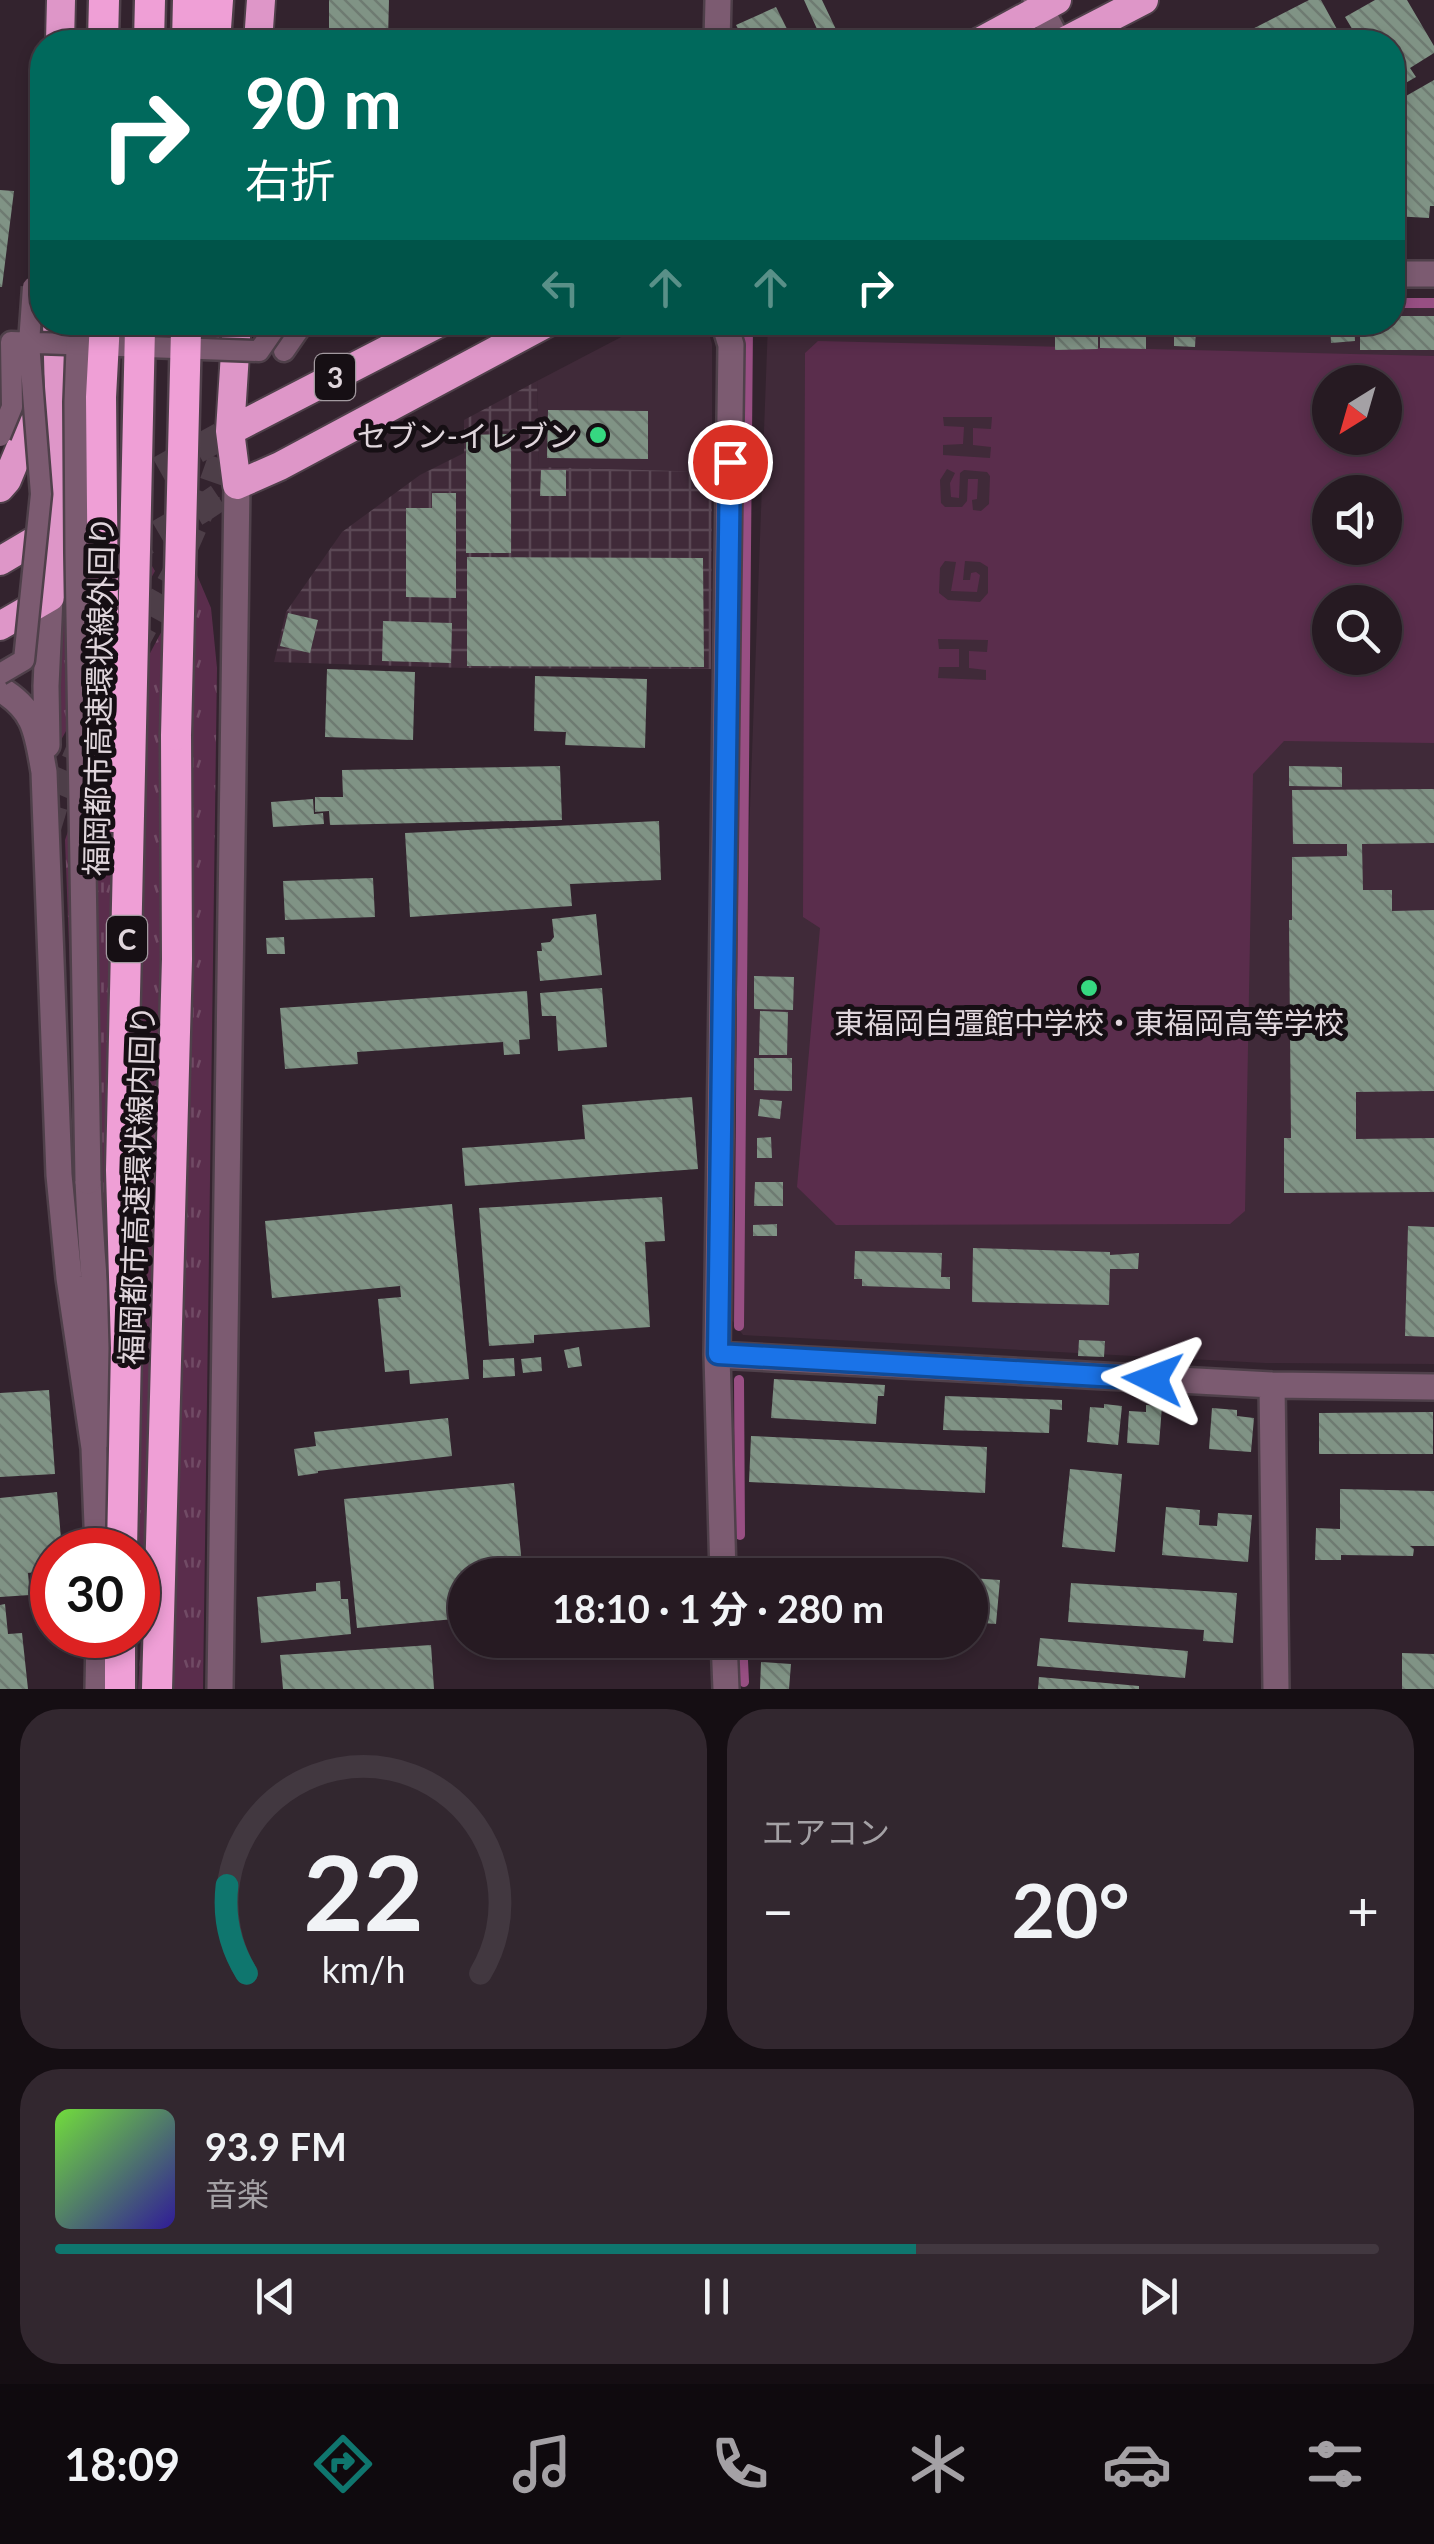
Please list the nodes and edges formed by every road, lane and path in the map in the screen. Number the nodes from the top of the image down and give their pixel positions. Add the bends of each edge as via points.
1 (61, 0) edge
2 (104, 0) edge
3 (150, 0) edge
4 (188, 0) edge
5 (218, 0) edge
6 (260, 0) edge
7 (276, 0) edge
8 (718, 0) edge
9 (1144, 0) edge
10 (1045, 3) edge
11 (60, 30) edge
12 (103, 30) edge
13 (149, 30) edge
14 (187, 30) edge
15 (216, 30) edge
16 (259, 30) edge
17 (275, 30) edge
18 (717, 30) edge
19 (999, 30) edge
20 (1056, 30) edge
21 (1085, 30) edge
22 (1405, 274) edge
23 (1434, 274) edge
24 (30, 321) edge
25 (62, 335) edge
26 (64, 335) edge
27 (66, 335) edge
28 (104, 335) edge
29 (140, 335) edge
30 (186, 335) edge
31 (206, 335) edge
32 (236, 335) edge
33 (270, 335) edge
34 (295, 335) edge
35 (416, 335) edge
36 (524, 335) edge
37 (728, 335) edge
38 (28, 343) junction
39 (284, 352) dead end
40 (230, 431) junction
41 (0, 436) edge
42 (237, 485) junction
43 (0, 488) edge
44 (54, 529) junction
45 (0, 561) edge
46 (50, 596) junction
47 (0, 626) edge
48 (0, 674) edge
49 (0, 689) edge
50 (176, 735) junction
51 (48, 830) junction
52 (127, 954) junction
53 (718, 1354) junction
54 (1272, 1386) junction
55 (1434, 1386) edge
56 (97, 1528) edge
57 (122, 1528) edge
58 (122, 1528) edge
59 (723, 1558) edge
60 (99, 1658) edge
61 (120, 1658) edge
62 (725, 1658) edge
63 (98, 1689) edge
64 (120, 1689) edge
65 (158, 1689) edge
66 (220, 1689) edge
67 (726, 1689) edge
68 (1276, 1689) edge

1 - 11 highway
2 - 12 highway
3 - 13 highway
4 - 14 highway
5 - 15 highway
6 - 16 highway
7 - 17 highway
8 - 18 street
9 - 21 highway
10 - 19 highway
10 - 20 street
22 - 23 street
24 - 38 street, bridge
25 - 43 highway
26 - 44 highway
27 - 58 street, bridge via 76,402 92,1275 119,1452
28 - 52 highway, bridge via 104,720
29 - 52 highway, 福岡都市高速環状線外回り / C, bridge
30 - 50 highway, 福岡都市高速環状線内回り / C, bridge
31 - 50 highway, bridge
32 - 40 highway
33 - 38 street, bridge via 260,350
34 - 39 street
35 - 40 highway, 3
36 - 42 highway, 3
37 - 53 street
38 - 41 street, bridge via 11,342 12,407
38 - 48 street, bridge via 42,494 24,660
40 - 42 highway
42 - 66 street
44 - 45 highway
44 - 46 highway
46 - 47 highway
46 - 51 street
49 - 51 street via 19,700 37,736
50 - 65 highway, 福岡都市高速環状線内回り / C via 177,959
51 - 56 street via 59,1174 94,1448
52 - 57 highway, 福岡都市高速環状線外回り / C, bridge
53 - 54 street
53 - 59 street
54 - 55 street
54 - 68 street
60 - 63 street
61 - 64 highway
62 - 67 street

